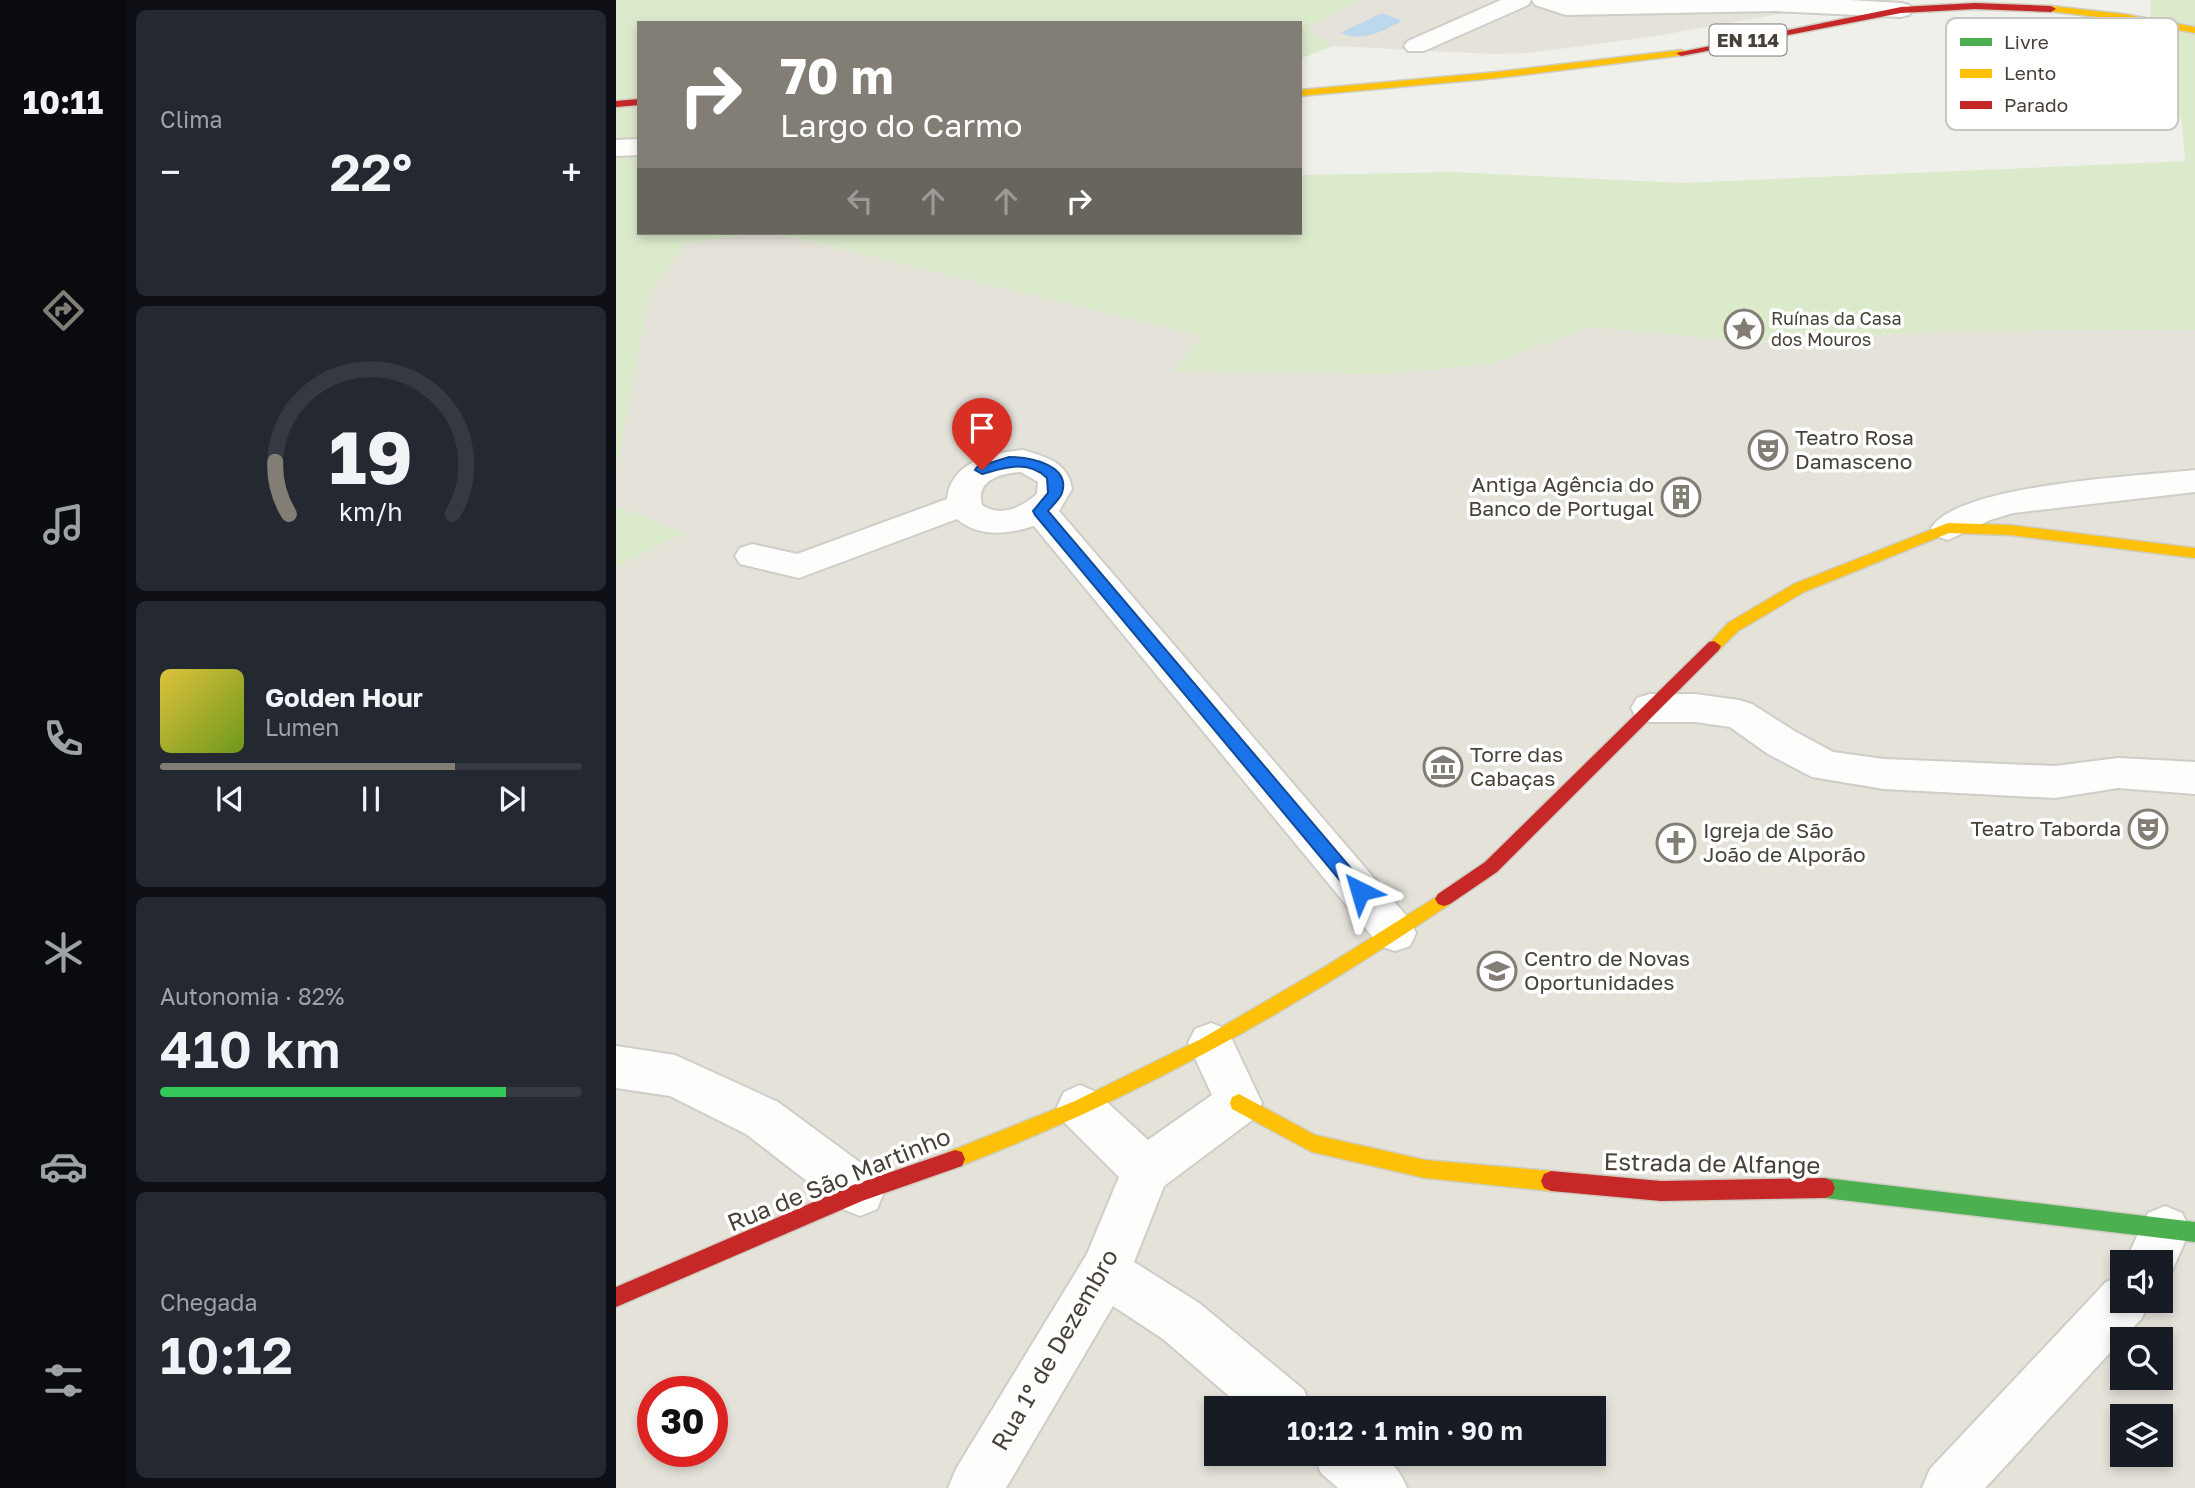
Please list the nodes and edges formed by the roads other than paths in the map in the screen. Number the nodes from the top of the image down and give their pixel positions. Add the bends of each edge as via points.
1 (1520, 0) edge
2 (1543, 0) edge
3 (1902, 10) junction
4 (2127, 18) edge
5 (1416, 46) dead end
6 (1302, 93) edge
7 (637, 102) edge
8 (616, 104) edge
9 (637, 147) edge
10 (616, 148) edge
11 (2195, 481) edge
12 (963, 505) junction
13 (1040, 511) junction
14 (1948, 528) junction
15 (2195, 553) edge
16 (752, 556) dead end
17 (1650, 708) junction
18 (2195, 778) edge
19 (1395, 933) junction
20 (1211, 1043) junction
21 (616, 1067) edge
22 (1239, 1103) junction
23 (1080, 1107) junction
24 (1146, 1170) junction
25 (860, 1192) junction
26 (2170, 1241) edge
27 (1105, 1272) junction
28 (616, 1297) edge
29 (2112, 1313) edge
30 (1270, 1396) edge
31 (1354, 1466) edge
32 (975, 1488) edge
33 (1380, 1488) edge
34 (1949, 1488) edge

1 - 5 street
2 - 3 street via 1566,8 1723,3
3 - 4 street, EN 114 via 2017,6
3 - 6 street, EN 114 via 1684,53 1517,75
7 - 8 street
9 - 10 street
11 - 14 street via 2012,502 1978,512
12 - 13 street via 981,520 995,523 1011,523
12 - 13 street via 964,487 982,470 1023,461 1046,469 1056,484 1049,503
12 - 16 street via 799,566
13 - 19 street
14 - 15 street via 2010,530
14 - 17 street via 1799,589 1733,627
17 - 18 street via 1739,714 1826,766 1884,774 2055,782 2118,773
17 - 19 street via 1491,867
19 - 20 street
20 - 22 street
20 - 23 street, Rua de São Martinho
21 - 25 street via 675,1076 762,1118
22 - 24 street
22 - 26 street, Estrada de Alfange via 1312,1143 1425,1169 1661,1191 1813,1187 2085,1218
23 - 24 street
23 - 25 street, Rua de São Martinho via 1003,1142
24 - 27 street, Rua 1º de Dezembro
25 - 28 street, Rua de São Martinho
27 - 30 street via 1181,1321
27 - 32 street, Rua 1º de Dezembro
29 - 34 street
31 - 33 street

